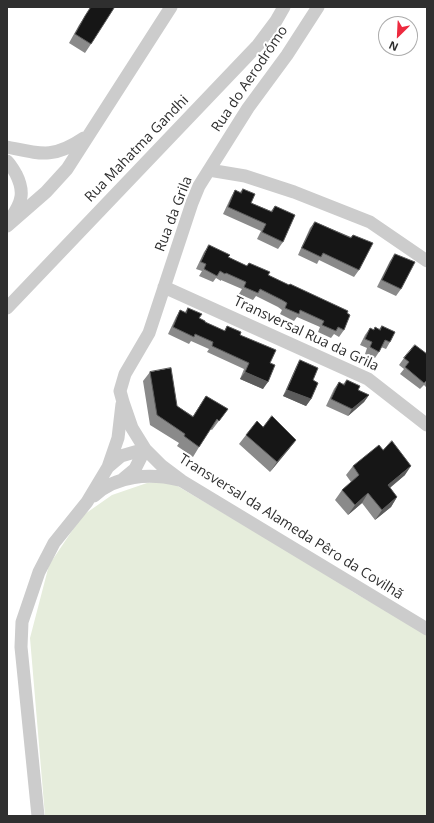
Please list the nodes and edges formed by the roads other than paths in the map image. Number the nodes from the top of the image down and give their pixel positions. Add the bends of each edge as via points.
1 (171, 7) edge
2 (284, 7) edge
3 (318, 7) edge
4 (89, 135) junction
5 (7, 147) edge
6 (7, 161) edge
7 (209, 170) junction
8 (7, 225) edge
9 (427, 261) edge
10 (164, 287) junction
11 (7, 308) edge
12 (122, 402) junction
13 (427, 424) edge
14 (145, 449) junction
15 (108, 467) junction
16 (121, 480) junction
17 (182, 481) junction
18 (87, 502) junction
19 (427, 629) edge
20 (38, 816) edge

1 - 4 street
2 - 11 street, Rua Mahatma Gandhi via 258,45
3 - 7 street, Rua do Aerodrómo via 248,108
4 - 5 street via 71,147 48,154 30,153
4 - 8 street via 67,169 46,192
6 - 8 street via 20,183 22,194 18,208
7 - 9 street, Rua da Grila via 245,176 370,222
7 - 10 street, Rua da Grila via 192,203
10 - 12 street, Rua da Grila via 149,333 125,374 120,392
10 - 13 street, Transversal Rua da Grila via 368,379
12 - 14 street, Transversal da Alameda Pêro da Covilhã via 132,428
12 - 15 street, Rua da Grila via 118,438
14 - 15 street via 121,456
14 - 16 street via 135,469
14 - 17 street, Transversal da Alameda Pêro da Covilhã
15 - 18 street
16 - 17 street via 153,476
16 - 18 street via 102,488
17 - 19 street, Transversal da Alameda Pêro da Covilhã
18 - 20 street via 54,543 40,572 22,622 21,646

